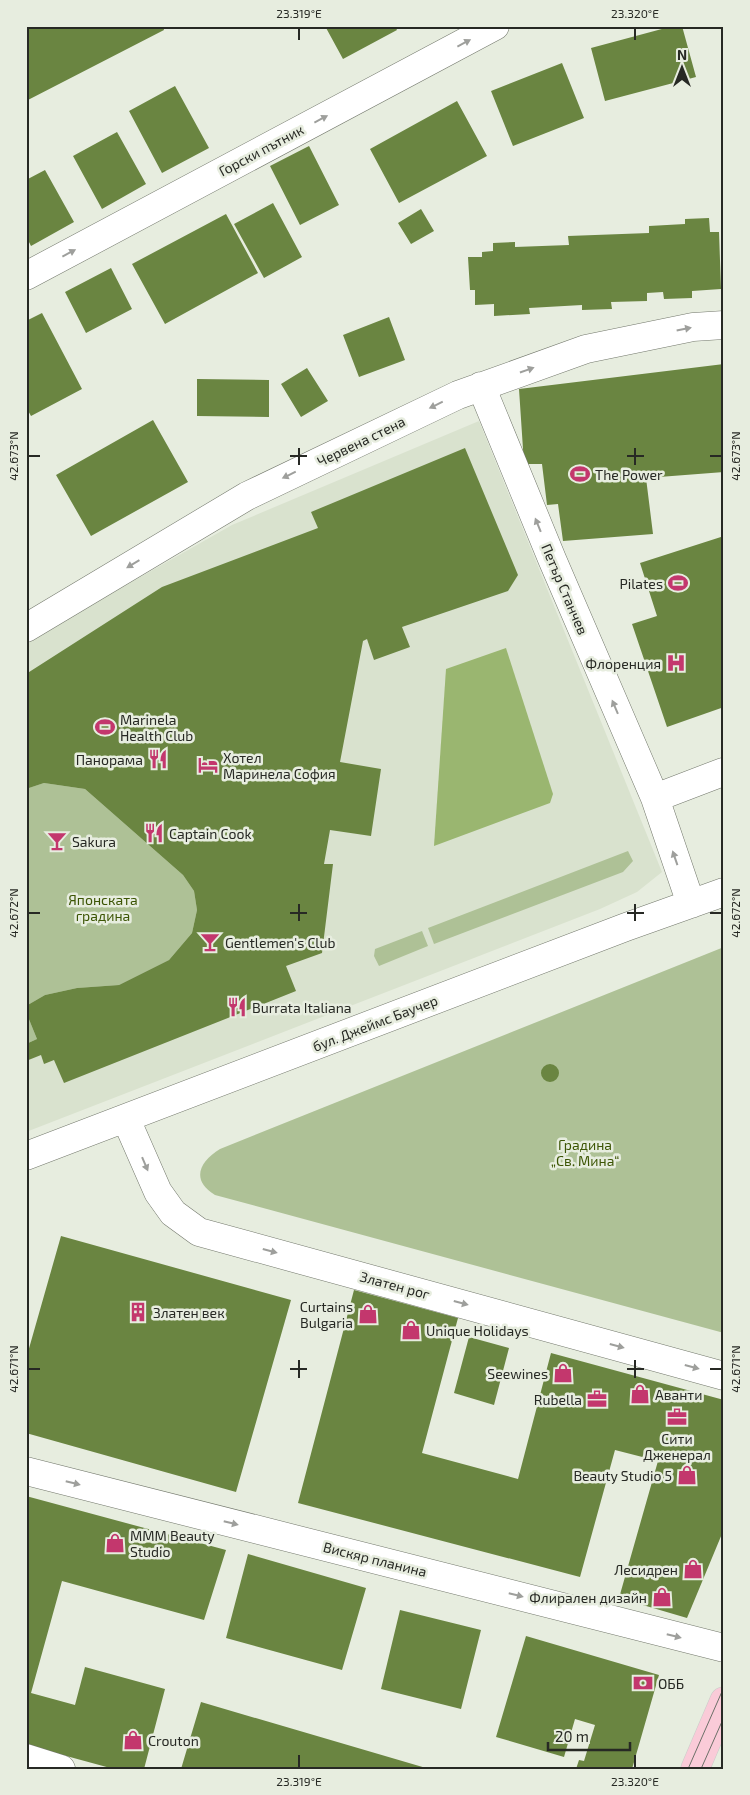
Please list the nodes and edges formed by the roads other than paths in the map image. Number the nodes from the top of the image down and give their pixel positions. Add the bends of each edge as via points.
1 (495, 26) edge
2 (26, 276) edge
3 (724, 325) edge
4 (480, 386) junction
5 (26, 628) edge
6 (723, 772) edge
7 (655, 798) junction
8 (724, 892) edge
9 (691, 904) junction
10 (126, 1119) junction
11 (26, 1156) edge
12 (724, 1376) edge
13 (26, 1471) edge
14 (724, 1648) edge
15 (724, 1702) edge
16 (26, 1758) edge
17 (61, 1769) edge
18 (695, 1769) edge

2 -> 1 street, Горски пътник
4 -> 3 street, Червена стена via 586,349 693,327
4 -> 5 street, Червена стена via 247,496
7 -> 4 street, Петър Станчев
6 - 7 street
9 -> 7 street, Петър Станчев
8 - 9 street, бул. Джеймс Баучер
9 - 10 street, бул. Джеймс Баучер
10 - 11 street, бул. Джеймс Баучер
10 -> 12 street, Златен рог via 158,1192 173,1213 199,1232
13 -> 14 street, Вискяр планина
15 - 18 main road
16 - 17 street

